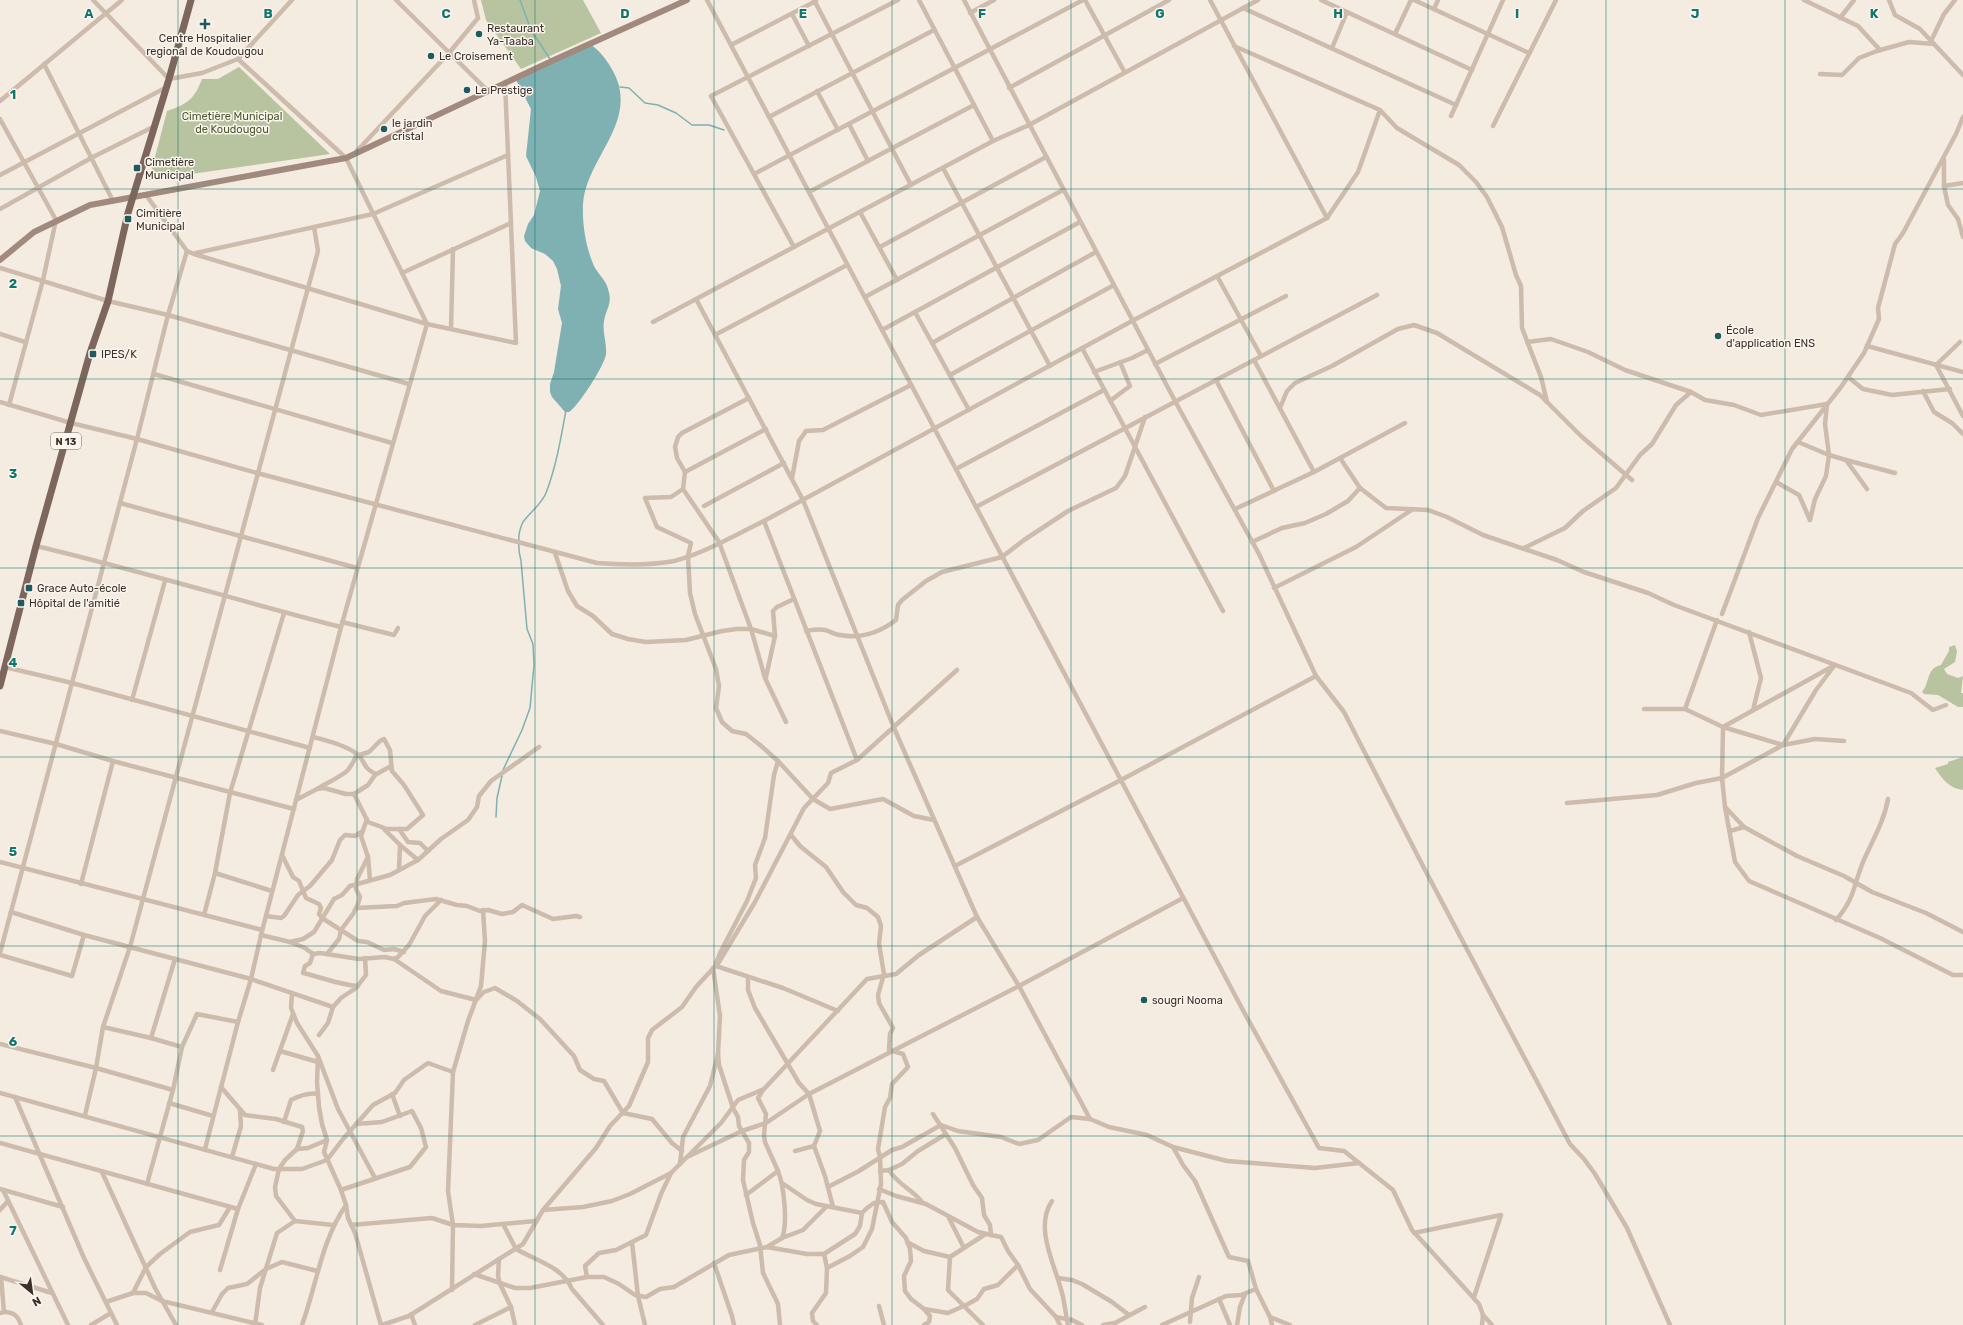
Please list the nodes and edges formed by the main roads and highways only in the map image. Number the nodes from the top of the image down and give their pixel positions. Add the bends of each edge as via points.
1 (191, 0) edge
2 (0, 686) edge

1 - 2 main road, N 13 via 133,197 108,301 90,353

